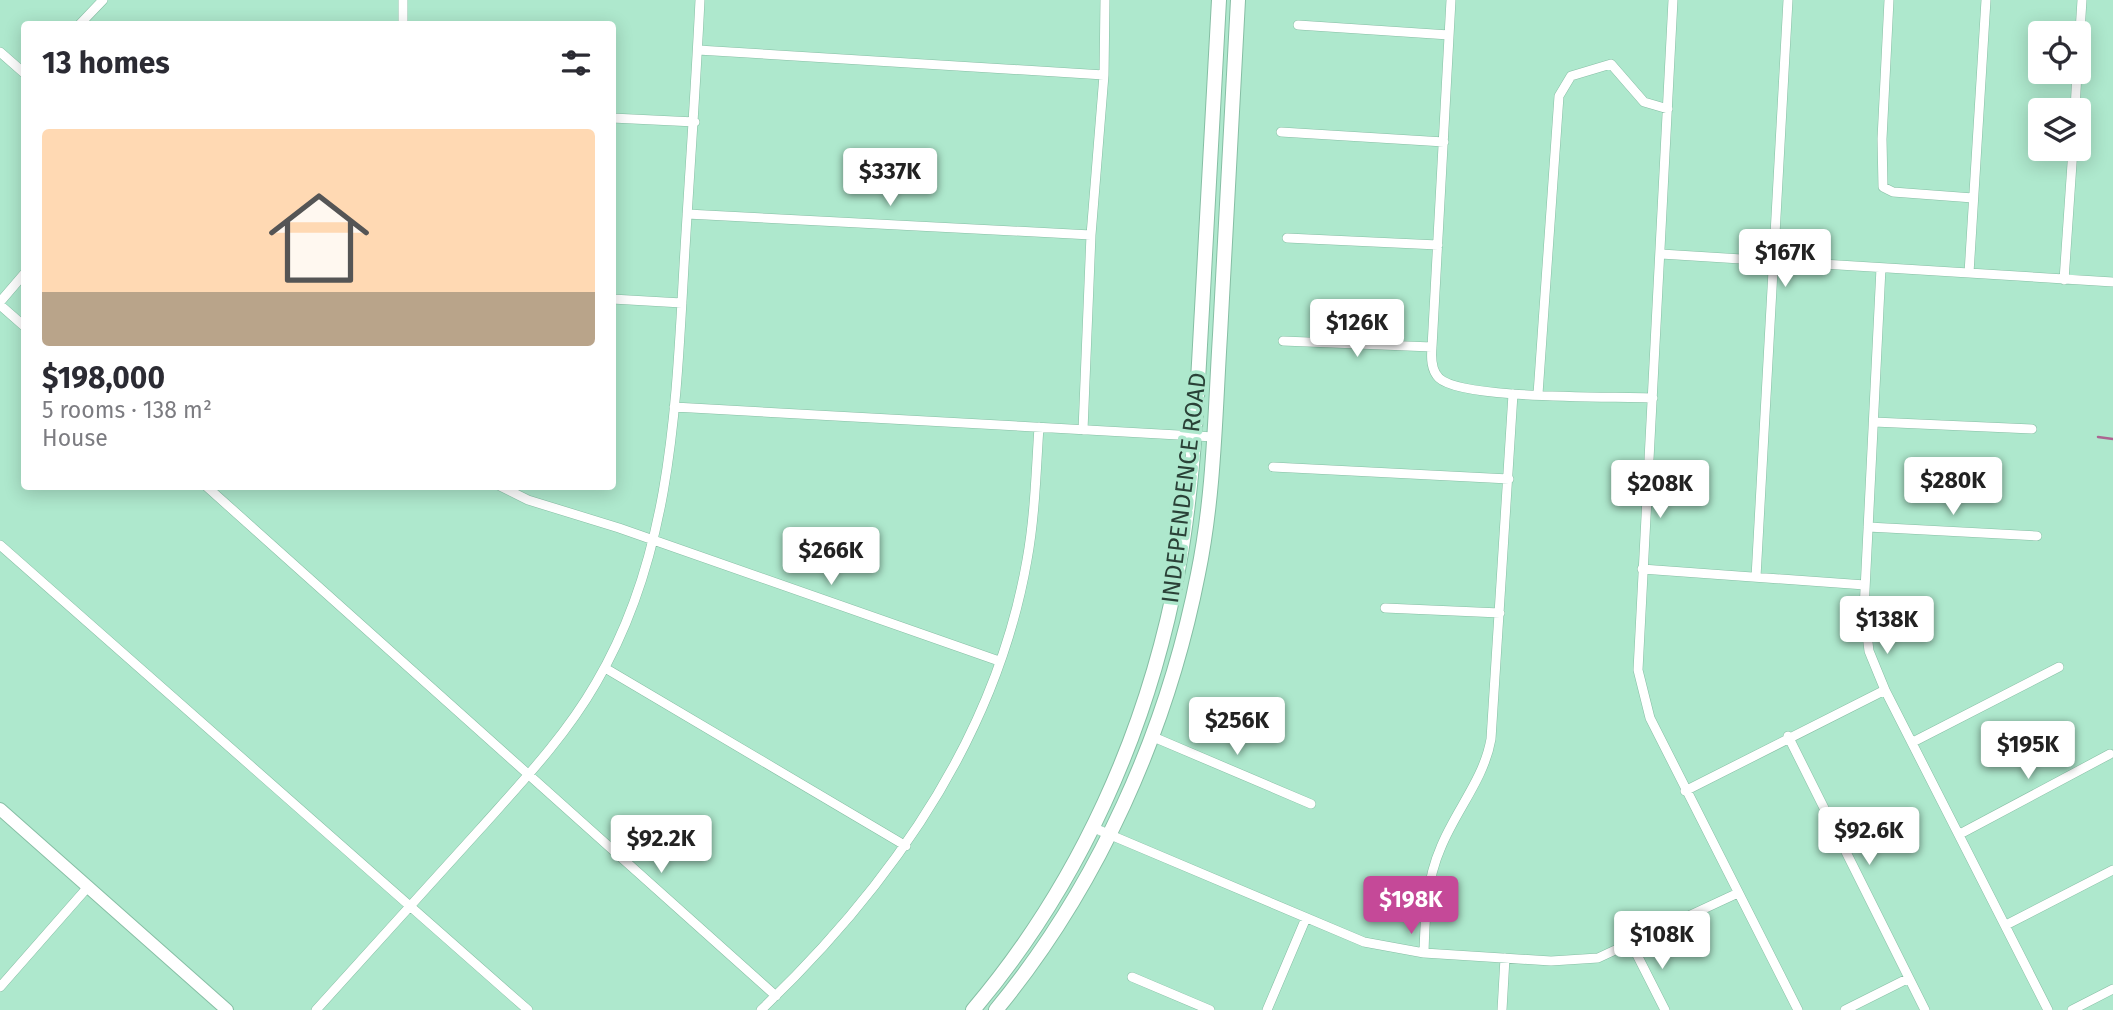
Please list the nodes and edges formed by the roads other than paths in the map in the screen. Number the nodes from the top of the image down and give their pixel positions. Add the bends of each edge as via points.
1 (103, 0) edge
2 (403, 0) edge
3 (700, 0) edge
4 (1105, 0) edge
5 (1219, 0) edge
6 (1238, 0) edge
7 (1451, 0) edge
8 (1673, 0) edge
9 (1788, 0) edge
10 (1889, 0) edge
11 (1986, 0) edge
12 (2082, 0) edge
13 (83, 21) edge
14 (402, 21) edge
15 (2081, 21) edge
16 (1298, 25) dead end
17 (1449, 35) junction
18 (698, 50) junction
19 (0, 52) edge
20 (21, 70) edge
21 (1104, 75) junction
22 (1668, 109) junction
23 (616, 118) edge
24 (695, 122) junction
25 (1280, 132) dead end
26 (1444, 142) junction
27 (2072, 161) edge
28 (1973, 198) junction
29 (687, 214) junction
30 (1091, 235) junction
31 (1287, 238) dead end
32 (1438, 245) junction
33 (1661, 254) junction
34 (1772, 262) junction
35 (1881, 268) junction
36 (1969, 273) junction
37 (21, 278) edge
38 (2064, 280) junction
39 (2113, 282) edge
40 (616, 299) edge
41 (682, 303) junction
42 (0, 304) edge
43 (21, 324) edge
44 (1283, 341) dead end
45 (1432, 348) junction
46 (1513, 394) junction
47 (1538, 394) junction
48 (1653, 398) junction
49 (674, 407) junction
50 (1874, 422) junction
51 (1039, 427) junction
52 (2032, 429) dead end
53 (1083, 430) junction
54 (1194, 437) junction
55 (1214, 438) junction
56 (1273, 467) dead end
57 (1509, 479) junction
58 (210, 490) edge
59 (508, 490) edge
60 (1868, 527) junction
61 (2037, 536) dead end
62 (654, 542) junction
63 (0, 545) edge
64 (1642, 569) junction
65 (1756, 577) junction
66 (1865, 585) junction
67 (1385, 608) dead end
68 (1500, 613) junction
69 (999, 661) junction
70 (2059, 667) dead end
71 (605, 668) junction
72 (1885, 690) junction
73 (1151, 736) junction
74 (1788, 736) junction
75 (1913, 743) junction
76 (2110, 754) dead end
77 (527, 776) junction
78 (1685, 791) junction
79 (1311, 804) dead end
80 (0, 809) edge
81 (1094, 828) junction
82 (1960, 834) junction
83 (1110, 835) junction
84 (906, 846) junction
85 (2113, 870) edge
86 (87, 887) junction
87 (1738, 893) junction
88 (410, 907) junction
89 (1306, 918) junction
90 (2006, 925) junction
91 (1632, 945) junction
92 (1424, 953) junction
93 (1505, 958) junction
94 (1132, 977) dead end
95 (1907, 979) junction
96 (0, 987) edge
97 (2113, 989) edge
98 (776, 996) junction
99 (227, 1010) edge
100 (317, 1010) edge
101 (528, 1010) edge
102 (761, 1010) edge
103 (973, 1010) edge
104 (996, 1010) edge
105 (1210, 1010) edge
106 (1267, 1010) edge
107 (1502, 1010) edge
108 (1665, 1010) edge
109 (1798, 1010) edge
110 (1845, 1010) edge
111 (1924, 1010) edge
112 (2048, 1010) edge
113 (2072, 1010) edge

1 - 13 street
2 - 14 street
3 - 18 street
4 - 21 street
5 - 54 main road, INDEPENDENCE ROAD
6 - 55 main road, INDEPENDENCE ROAD
7 - 17 street
8 - 22 street
9 - 34 street
10 - 28 street via 1884,187 1892,192
11 - 28 street
12 - 15 street
16 - 17 street
17 - 26 street
18 - 21 street
18 - 24 street
19 - 20 street
21 - 30 street
22 - 33 street
22 - 47 street via 1644,102 1612,64 1571,76 1559,96
23 - 24 street
24 - 29 street
25 - 26 street
26 - 32 street
27 - 38 street
28 - 36 street
29 - 30 street
29 - 41 street
30 - 53 street
31 - 32 street
32 - 45 street
33 - 34 street
33 - 48 street
34 - 35 street
34 - 65 street
35 - 36 street
35 - 50 street
36 - 38 street
37 - 42 street
38 - 39 street
40 - 41 street
41 - 49 street
42 - 43 street
44 - 45 street
45 - 46 street via 1434,370 1449,384
46 - 47 street
46 - 57 street
47 - 48 street
48 - 64 street
49 - 51 street
49 - 62 street
50 - 52 street
50 - 60 street
51 - 53 street
51 - 69 street via 1028,558
53 - 54 street
54 - 55 street
54 - 81 main road, INDEPENDENCE ROAD via 1167,621 1127,750
55 - 73 main road, INDEPENDENCE ROAD via 1199,571 1188,623
56 - 57 street
57 - 68 street
58 - 77 street
59 - 62 street
60 - 61 street
60 - 66 street
62 - 69 street
62 - 71 street
63 - 88 street
64 - 65 street
64 - 78 street via 1638,650 1642,694
65 - 66 street
66 - 72 street via 1869,651
67 - 68 street
68 - 92 street via 1490,747 1433,868
69 - 84 street via 968,735 927,816
70 - 75 street
71 - 77 street via 569,724
71 - 84 street
72 - 74 street
72 - 75 street
73 - 79 street
73 - 83 main road, INDEPENDENCE ROAD
74 - 78 street
74 - 95 street
75 - 82 street
76 - 82 street
77 - 88 street
77 - 98 street
78 - 87 street
80 - 86 street
81 - 83 street
81 - 103 main road, INDEPENDENCE ROAD via 1035,928
82 - 90 street
83 - 89 street
83 - 104 main road, INDEPENDENCE ROAD via 1048,940
84 - 98 street
85 - 90 street
86 - 96 street
86 - 99 street
87 - 91 street
87 - 109 street
88 - 100 street
88 - 101 street
89 - 92 street via 1364,942
89 - 106 street
90 - 112 street
91 - 93 street via 1581,961
91 - 108 street
92 - 93 street
93 - 107 street
94 - 105 street
95 - 110 street
95 - 111 street
97 - 113 street
98 - 102 street

